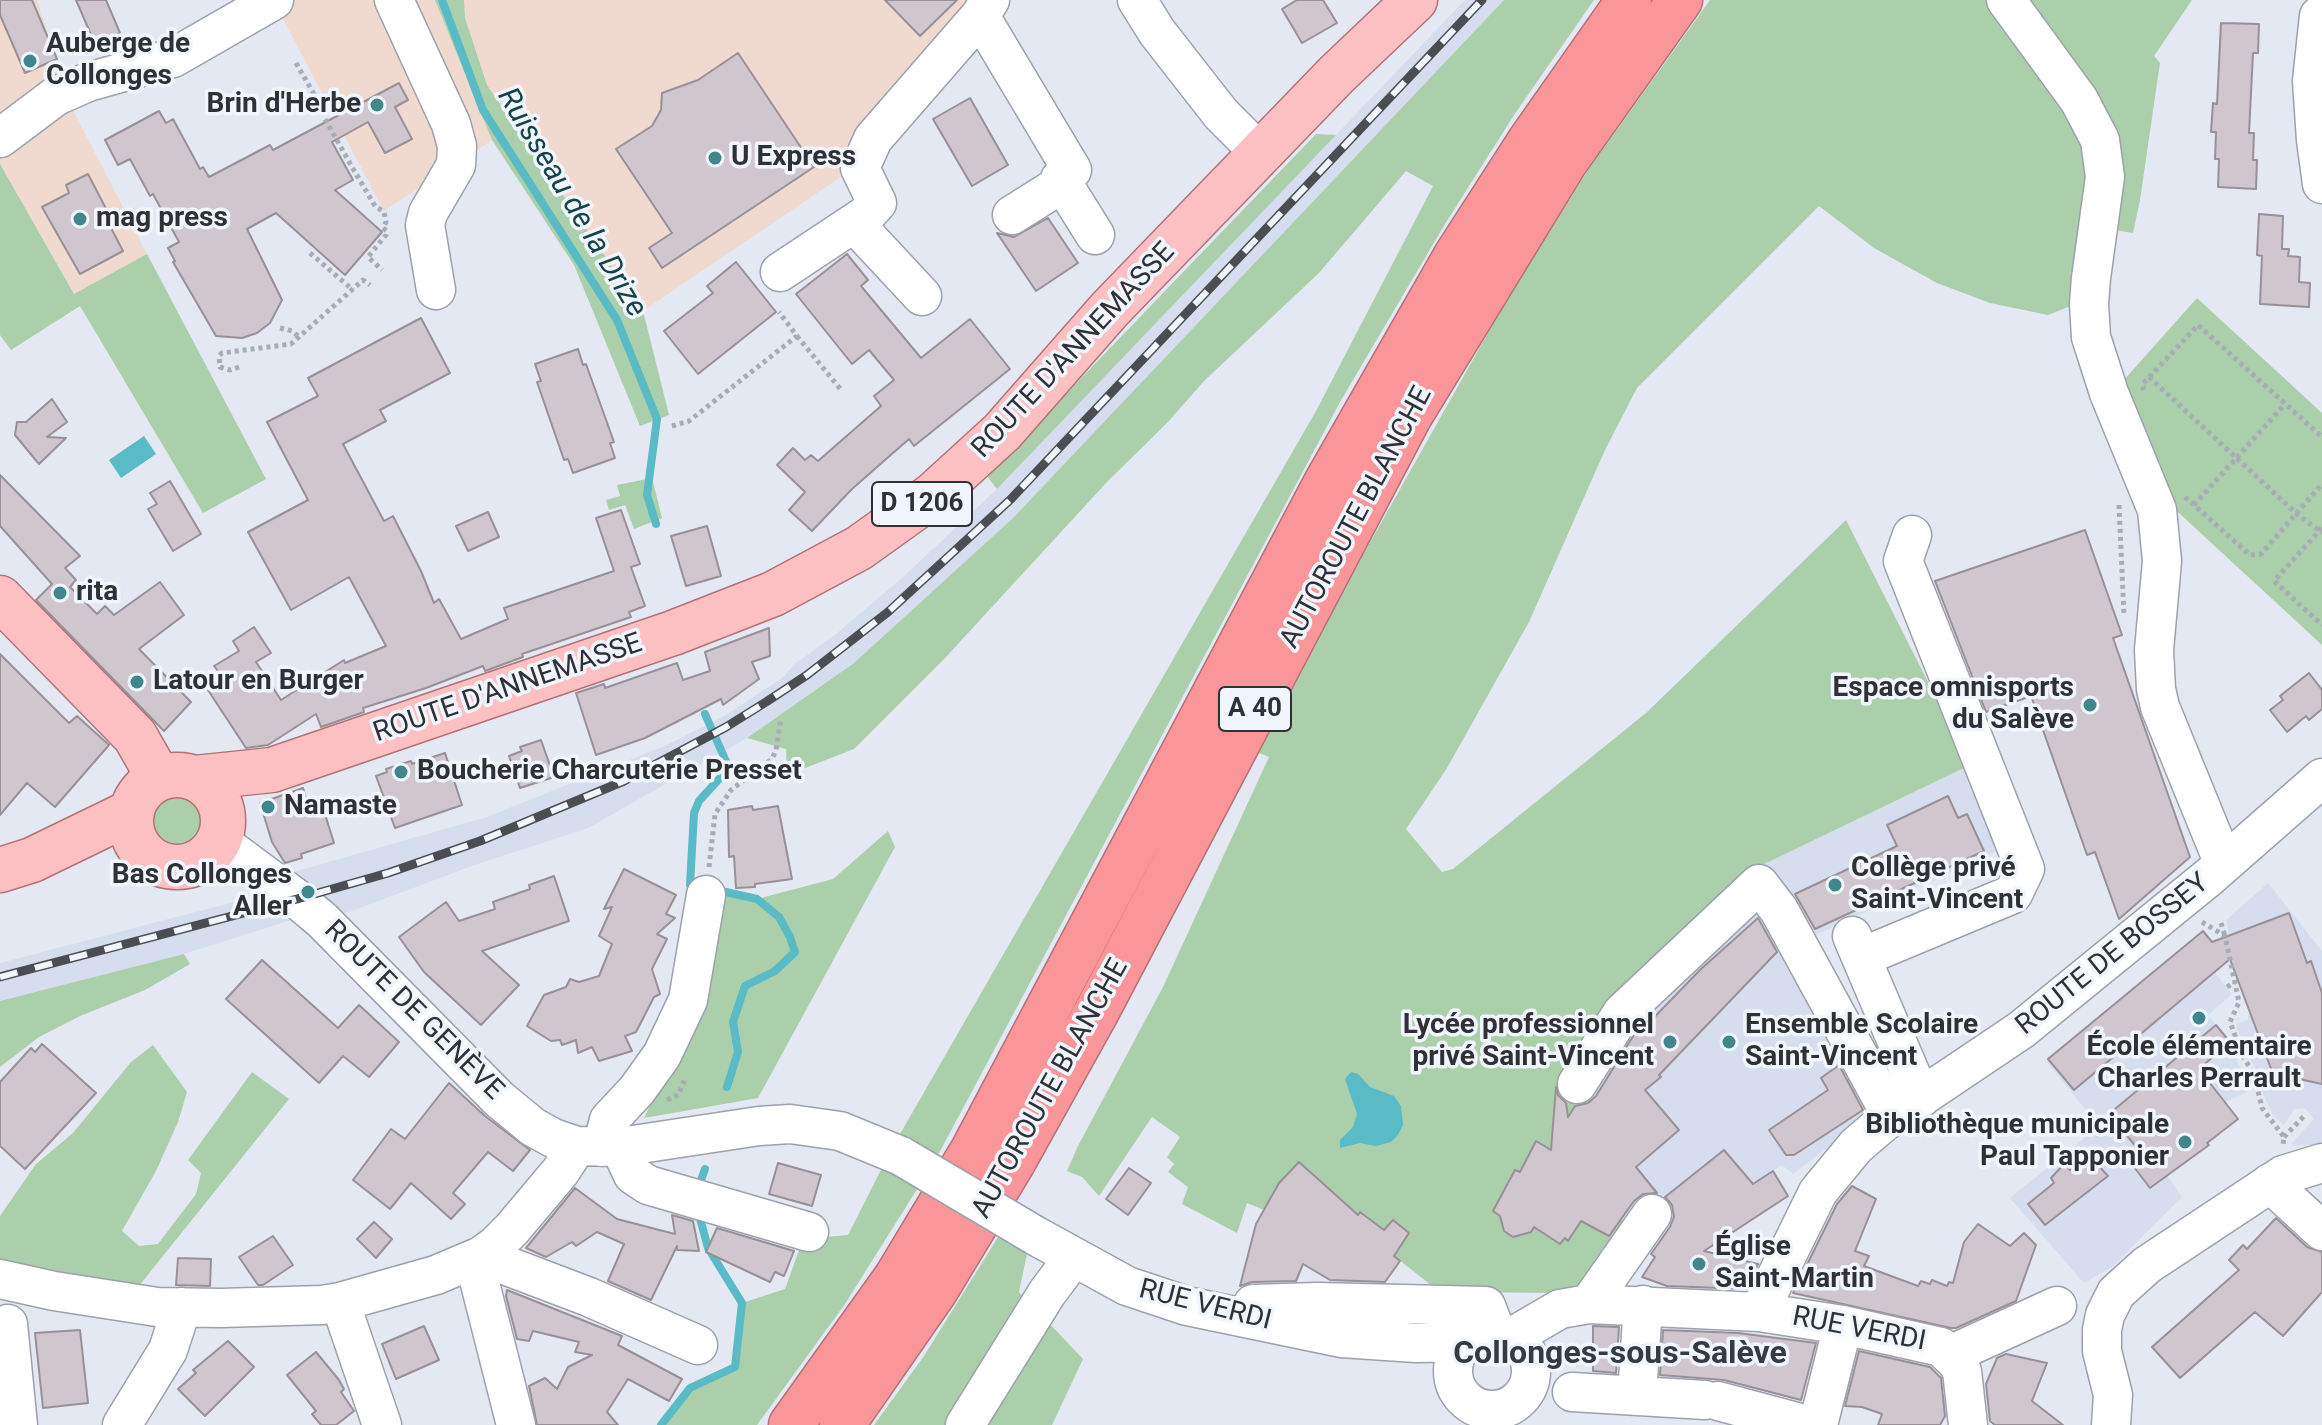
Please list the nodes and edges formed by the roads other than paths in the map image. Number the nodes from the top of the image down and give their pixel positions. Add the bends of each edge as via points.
1 (274, 0) edge
2 (394, 0) edge
3 (1137, 0) edge
4 (1415, 0) edge
5 (1629, 0) edge
6 (1680, 0) edge
7 (2006, 0) edge
8 (985, 8) edge
9 (2319, 30) edge
10 (0, 138) edge
11 (1260, 153) junction
12 (1063, 183) junction
13 (2322, 184) edge
14 (1012, 215) dead end
15 (860, 219) junction
16 (1095, 235) dead end
17 (780, 272) dead end
18 (436, 290) dead end
19 (922, 296) dead end
20 (1912, 535) dead end
21 (0, 598) edge
22 (2322, 778) edge
23 (199, 802) junction
24 (131, 812) junction
25 (144, 855) junction
26 (2224, 864) junction
27 (16, 865) edge
28 (706, 895) road end
29 (1577, 1084) dead end
30 (1906, 1108) junction
31 (600, 1147) junction
32 (2295, 1164) edge
33 (1652, 1214) dead end
34 (2322, 1231) edge
35 (809, 1232) dead end
36 (1074, 1257) junction
37 (478, 1258) junction
38 (0, 1279) edge
39 (340, 1302) junction
40 (1589, 1304) junction
41 (1643, 1305) junction
42 (1187, 1306) junction
43 (2057, 1306) dead end
44 (182, 1307) junction
45 (1759, 1312) junction
46 (8, 1324) dead end
47 (1843, 1325) junction
48 (1341, 1338) junction
49 (1501, 1344) junction
50 (698, 1345) dead end
51 (1950, 1355) junction
52 (1454, 1382) junction
53 (1572, 1392) junction
54 (1637, 1395) junction
55 (1518, 1415) edge
56 (18, 1425) edge
57 (122, 1425) edge
58 (382, 1425) edge
59 (516, 1425) edge
60 (791, 1425) edge
61 (842, 1425) edge
62 (965, 1425) edge
63 (1593, 1425) edge
64 (1808, 1425) edge
65 (1818, 1425) edge
66 (1968, 1425) edge
67 (2111, 1425) edge

1 - 10 street via 173,58 56,96
2 - 18 street via 457,146 456,165 425,225
3 - 11 street via 1221,114
4 - 11 main road, ROUTE D'ANNEMASSE / D 1206
5 - 60 highway, AUTOROUTE BLANCHE / A 40 via 1456,256 1326,483 973,1150 896,1278
6 - 61 highway, AUTOROUTE BLANCHE / A 40 via 1565,162 1425,390 1013,1162 935,1291
7 - 26 street via 2079,100 2100,140 2105,177 2091,278 2091,337 2157,510 2162,561 2154,650 2160,707
8 - 12 street via 1072,170 1060,179
8 - 15 street via 873,139 860,168 877,203
9 - 13 street via 2312,81
11 - 23 main road, ROUTE D'ANNEMASSE / D 1206 via 1110,309 1002,432 933,495 859,548 799,582 710,619 272,770
12 - 14 street
12 - 16 street
15 - 17 street
15 - 19 street
20 - 30 street via 1903,561 2025,869 2013,894 1857,947
21 - 23 main road, ROUTE DE GENÈVE
22 - 26 street, ROUTE DE BOSSEY
23 - 24 main road via 141,792
23 - 25 main road via 207,856 185,867 160,865
23 - 31 street, ROUTE DE GENÈVE via 499,1099 541,1132
24 - 25 main road via 132,835
24 - 27 main road
25 - 27 main road via 105,854
26 - 30 street, ROUTE DE BOSSEY via 2009,1039
28 - 31 street via 688,1000 662,1055 609,1120
29 - 30 street via 1622,1013 1759,884
30 - 45 street, ROUTE DE BOSSEY via 1856,1146 1818,1192
31 - 35 street via 648,1185
31 - 36 street, RUE VERDI, bridge via 759,1126 840,1131 901,1156
31 - 37 street via 560,1172 512,1229
32 - 34 street
32 - 67 street via 2146,1255 2109,1303 2102,1351 2113,1395
33 - 40 street
36 - 42 street, RUE VERDI via 1127,1286
36 - 62 street
37 - 39 street
37 - 50 street via 589,1297
37 - 59 street
38 - 44 street via 121,1302
39 - 44 street
39 - 58 street
40 - 41 street, RUE VERDI
40 - 49 street, RUE VERDI via 1560,1309
41 - 45 street, RUE VERDI
41 - 54 street
42 - 48 street, RUE VERDI
42 - 49 street via 1486,1306
43 - 51 street, RUE VERDI
44 - 57 street via 168,1350
45 - 47 street, RUE VERDI
46 - 56 street
47 - 51 street, RUE VERDI via 1935,1344
47 - 65 street
48 - 49 street, RUE VERDI
48 - 52 street, RUE VERDI
49 - 52 street via 1455,1356
49 - 53 street
49 - 55 street via 1531,1375
51 - 66 street via 1962,1371
52 - 55 street via 1465,1399 1483,1409 1503,1408
53 - 54 street
53 - 63 street
54 - 64 street via 1712,1401

